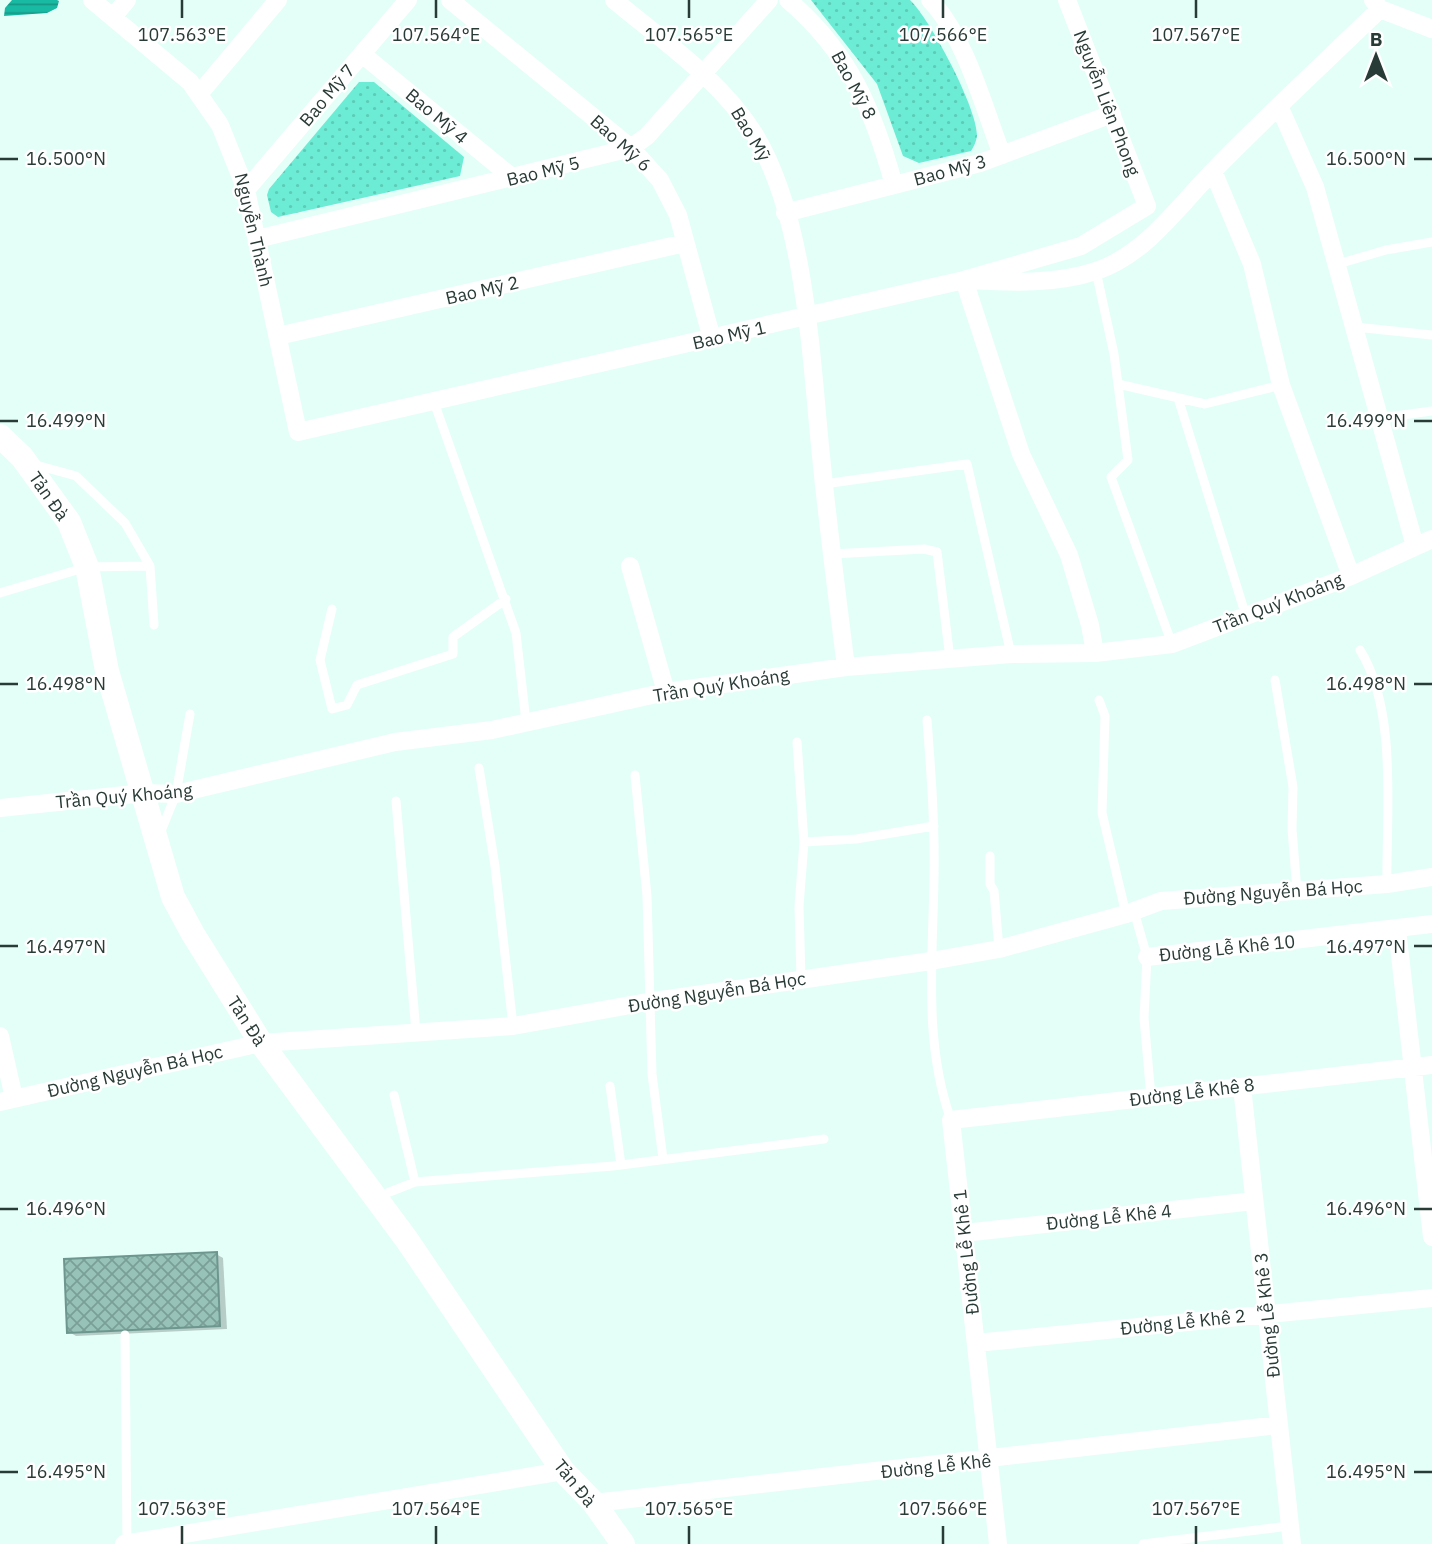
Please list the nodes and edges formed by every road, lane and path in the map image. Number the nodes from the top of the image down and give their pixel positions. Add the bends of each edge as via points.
1 (92, 0) edge
2 (127, 0) edge
3 (278, 0) edge
4 (408, 0) edge
5 (450, 0) edge
6 (614, 0) edge
7 (769, 0) edge
8 (788, 0) edge
9 (930, 0) edge
10 (1067, 0) edge
11 (1376, 5) edge
12 (113, 17) junction
13 (1432, 29) edge
14 (362, 54) junction
15 (703, 75) junction
16 (200, 93) junction
17 (1279, 106) junction
18 (1112, 114) junction
19 (631, 148) junction
20 (1002, 155) junction
21 (1213, 171) junction
22 (513, 178) junction
23 (894, 185) junction
24 (246, 190) junction
25 (1147, 206) joint
26 (785, 214) junction
27 (257, 239) junction
28 (1432, 242) edge
29 (685, 243) junction
30 (1338, 264) junction
31 (1096, 271) junction
32 (964, 280) junction
33 (807, 317) junction
34 (1355, 327) junction
35 (1432, 334) edge
36 (278, 336) junction
37 (712, 340) junction
38 (1118, 384) junction
39 (1281, 385) junction
40 (1178, 398) junction
41 (434, 402) junction
42 (1432, 411) edge
43 (1380, 418) junction
44 (298, 432) joint
45 (0, 436) edge
46 (22, 457) junction
47 (824, 484) junction
48 (1432, 539) edge
49 (1415, 547) junction
50 (832, 554) junction
51 (149, 566) junction
52 (630, 566) dead end
53 (87, 568) junction
54 (1351, 576) junction
55 (0, 593) edge
56 (506, 599) junction
57 (332, 609) dead end
58 (1246, 616) junction
59 (154, 625) dead end
60 (1172, 644) junction
61 (1360, 650) dead end
62 (1095, 653) junction
63 (1011, 654) junction
64 (950, 659) junction
65 (846, 667) junction
66 (1275, 680) dead end
67 (666, 692) junction
68 (1099, 700) dead end
69 (190, 714) dead end
70 (927, 720) dead end
71 (526, 722) junction
72 (797, 742) dead end
73 (479, 768) dead end
74 (635, 775) dead end
75 (144, 793) junction
76 (176, 794) junction
77 (396, 801) dead end
78 (0, 808) edge
79 (934, 826) junction
80 (157, 839) junction
81 (804, 842) junction
82 (990, 856) dead end
83 (1432, 877) edge
84 (1387, 884) junction
85 (1297, 891) junction
86 (1130, 913) junction
87 (1432, 925) edge
88 (1397, 929) junction
89 (999, 948) junction
90 (1147, 957) junction
91 (931, 961) junction
92 (802, 979) junction
93 (647, 1002) junction
94 (513, 1026) junction
95 (416, 1032) junction
96 (0, 1036) edge
97 (261, 1043) junction
98 (1432, 1065) edge
99 (1413, 1067) junction
100 (610, 1086) dead end
101 (1242, 1087) junction
102 (394, 1095) dead end
103 (1151, 1097) junction
104 (7, 1100) edge
105 (951, 1120) junction
106 (824, 1139) dead end
107 (663, 1159) junction
108 (621, 1165) junction
109 (415, 1182) junction
110 (1429, 1182) edge
111 (376, 1198) junction
112 (1254, 1201) junction
113 (964, 1234) junction
114 (1432, 1237) edge
115 (1432, 1298) edge
116 (1266, 1313) junction
117 (125, 1335) dead end
118 (976, 1343) junction
119 (1279, 1425) junction
120 (989, 1460) junction
121 (563, 1471) junction
122 (594, 1503) junction
123 (1289, 1525) junction
124 (125, 1544) edge
125 (623, 1544) edge
126 (998, 1544) edge
127 (1143, 1544) edge
128 (1292, 1544) edge

1 - 12 street, Nguyễn Thành
2 - 12 street
3 - 16 street
4 - 14 street, Bao Mỹ 7
5 - 19 street, Bao Mỹ 6
6 - 15 street, Bao Mỹ
7 - 15 street, Bao Mỹ 5
8 - 23 street, Bao Mỹ 8 via 837,48 882,140
9 - 20 street via 942,12 965,59
10 - 18 street, Nguyễn Liên Phong
11 - 13 street
11 - 17 street
12 - 16 street, Nguyễn Thành
14 - 22 street, Bao Mỹ 4
14 - 24 street, Bao Mỹ 7
15 - 19 street, Bao Mỹ 5
15 - 26 street, Bao Mỹ via 730,100 756,136
16 - 24 street, Nguyễn Thành via 220,125
17 - 21 street
17 - 30 street via 1315,187
18 - 20 street, Bao Mỹ 3
18 - 25 street, Nguyễn Liên Phong
19 - 22 street, Bao Mỹ 5
19 - 29 street, Bao Mỹ 6 via 668,193
20 - 23 street, Bao Mỹ 3
21 - 31 street via 1153,233 1126,256
21 - 39 street via 1252,264
22 - 27 street, Bao Mỹ 5
23 - 26 street, Bao Mỹ 3
24 - 27 street, Nguyễn Thành
25 - 32 street, Bao Mỹ 1 via 1082,246
26 - 33 street, Bao Mỹ
27 - 36 street, Nguyễn Thành
28 - 30 lane
29 - 36 street, Bao Mỹ 2
29 - 37 street, Bao Mỹ 6
30 - 34 street
31 - 32 street via 1027,283
31 - 38 lane
32 - 33 street, Bao Mỹ 1
32 - 62 street via 1021,454 1069,555
33 - 37 street, Bao Mỹ 1
33 - 47 street, Bao Mỹ
34 - 35 lane
34 - 43 street
36 - 44 street, Nguyễn Thành
37 - 41 street, Bao Mỹ 1
38 - 40 lane
38 - 60 lane via 1128,460 1111,477
39 - 40 lane via 1205,404
39 - 54 street
40 - 58 lane
41 - 44 street, Bao Mỹ 1
41 - 56 lane
42 - 43 lane
43 - 49 street
45 - 46 main road, Tản Đà
46 - 51 lane via 76,476 125,523
46 - 53 main road, Tản Đà via 69,522
47 - 50 street, Bao Mỹ
47 - 63 lane via 967,464
48 - 49 street, Trần Quý Khoáng
49 - 54 street, Trần Quý Khoáng
50 - 64 lane via 937,552
50 - 65 street, Bao Mỹ
51 - 53 lane
51 - 59 lane
52 - 67 street
53 - 55 lane
53 - 75 main road, Tản Đà via 107,671
54 - 58 street, Trần Quý Khoáng
56 - 57 lane via 453,636 453,654 357,685 347,705 332,709 320,660
56 - 71 lane via 516,633
58 - 60 street, Trần Quý Khoáng
60 - 62 street, Trần Quý Khoáng
61 - 84 lane via 1379,694 1386,754
62 - 63 street, Trần Quý Khoáng
63 - 64 street, Trần Quý Khoáng
64 - 65 street, Trần Quý Khoáng
65 - 67 street, Trần Quý Khoáng
66 - 85 lane via 1293,787
67 - 71 street, Trần Quý Khoáng
68 - 86 lane via 1105,716 1102,813
69 - 76 lane
70 - 79 lane, Đường Lễ Khê 1
71 - 76 street, Trần Quý Khoáng via 395,742
72 - 81 lane
73 - 94 lane
74 - 93 lane via 647,896
75 - 76 street, Trần Quý Khoáng
75 - 78 street, Trần Quý Khoáng
75 - 80 main road, Tản Đà
76 - 80 lane
77 - 95 lane
79 - 81 lane
79 - 91 lane, Đường Lễ Khê 1
80 - 97 main road, Tản Đà via 173,897
81 - 92 lane via 799,906
82 - 89 lane
83 - 84 street, Đường Nguyễn Bá Học
84 - 85 street, Đường Nguyễn Bá Học
85 - 86 street, Đường Nguyễn Bá Học via 1190,897 1160,901
86 - 89 street, Đường Nguyễn Bá Học
86 - 90 lane
87 - 88 street, Đường Lễ Khê 10
88 - 90 street, Đường Lễ Khê 10
88 - 99 street
89 - 91 street, Đường Nguyễn Bá Học
90 - 103 lane via 1143,1018
91 - 92 street, Đường Nguyễn Bá Học
91 - 105 lane, Đường Lễ Khê 1 via 930,1000 939,1079
92 - 93 street, Đường Nguyễn Bá Học
93 - 94 street, Đường Nguyễn Bá Học
93 - 107 lane
94 - 95 street, Đường Nguyễn Bá Học
95 - 97 street, Đường Nguyễn Bá Học
96 - 104 street
97 - 104 street, Đường Nguyễn Bá Học
97 - 111 main road, Tản Đà
98 - 99 street, Đường Lễ Khê 8
99 - 101 street, Đường Lễ Khê 8
99 - 110 street
100 - 108 lane
101 - 103 street, Đường Lễ Khê 8
101 - 112 street, Đường Lễ Khê 3
102 - 109 lane
103 - 105 street, Đường Lễ Khê 8
105 - 113 street, Đường Lễ Khê 1
106 - 107 lane
107 - 108 lane
108 - 109 lane
109 - 111 lane
110 - 114 street
111 - 121 main road, Tản Đà
112 - 113 street, Đường Lễ Khê 4
112 - 116 street, Đường Lễ Khê 3
113 - 118 street, Đường Lễ Khê 1
115 - 116 street, Đường Lễ Khê 2
116 - 118 street, Đường Lễ Khê 2
116 - 119 street, Đường Lễ Khê 3
117 - 124 lane
118 - 120 street, Đường Lễ Khê 1
119 - 120 street, Đường Lễ Khê
119 - 123 street, Đường Lễ Khê 3
120 - 122 street, Đường Lễ Khê
120 - 126 street, Đường Lễ Khê 1
121 - 122 main road, Tản Đà
121 - 124 street
122 - 125 main road, Tản Đà
123 - 127 lane
123 - 128 street, Đường Lễ Khê 3

